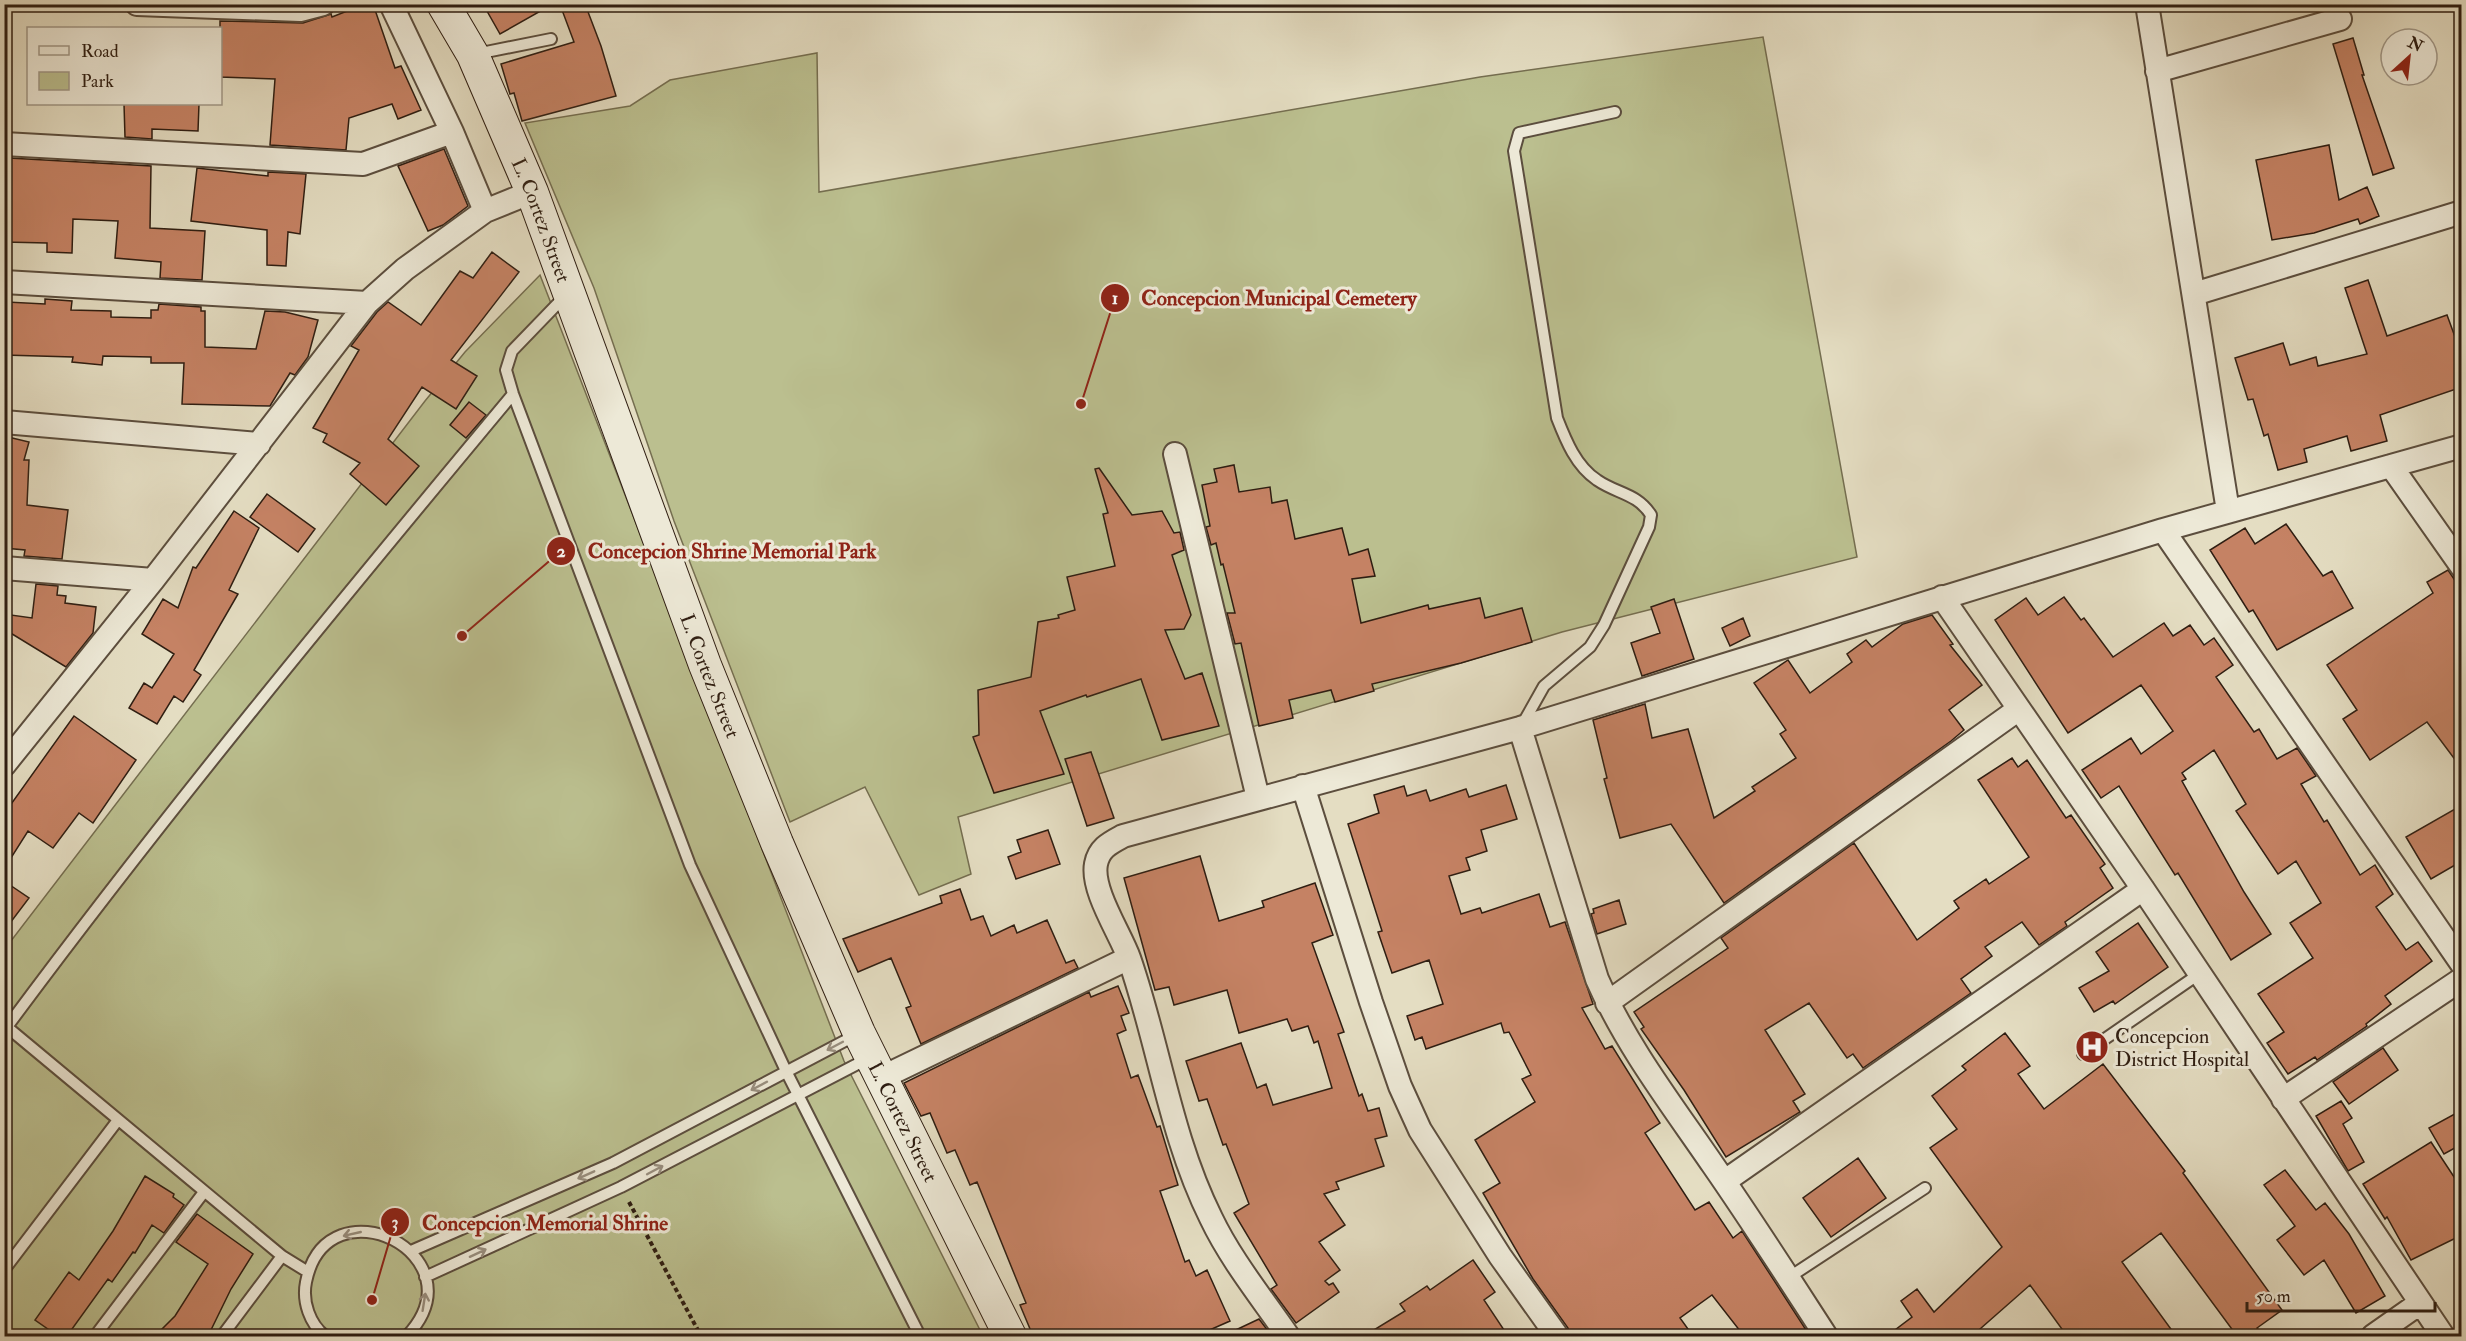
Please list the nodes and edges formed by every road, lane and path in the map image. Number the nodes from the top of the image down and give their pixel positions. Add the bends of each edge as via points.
1 (137, 4) edge
2 (324, 4) edge
3 (391, 4) edge
4 (443, 4) edge
5 (2147, 4) edge
6 (2340, 19) dead end
7 (551, 39) dead end
8 (473, 55) junction
9 (2157, 71) junction
10 (1615, 112) dead end
11 (452, 132) junction
12 (4, 144) edge
13 (532, 192) junction
14 (485, 211) junction
15 (2462, 212) edge
16 (4, 282) edge
17 (568, 292) junction
18 (2194, 294) junction
19 (367, 303) junction
20 (513, 394) junction
21 (4, 422) edge
22 (259, 444) junction
23 (2462, 446) edge
24 (1175, 454) dead end
25 (2391, 466) junction
26 (2228, 511) junction
27 (2163, 530) junction
28 (2462, 567) edge
29 (4, 568) edge
30 (153, 580) junction
31 (1942, 597) junction
32 (2019, 709) junction
33 (1520, 728) junction
34 (12, 742) edge
35 (4, 765) edge
36 (1303, 786) junction
37 (1258, 798) junction
38 (2143, 889) junction
39 (1129, 958) junction
40 (2462, 964) edge
41 (2199, 974) junction
42 (2462, 979) edge
43 (1607, 1003) junction
44 (6, 1029) edge
45 (2083, 1054) dead end
46 (871, 1056) junction
47 (786, 1071) junction
48 (798, 1094) junction
49 (2283, 1099) junction
50 (118, 1120) junction
51 (1725, 1181) junction
52 (621, 1187) junction
53 (1925, 1188) dead end
54 (204, 1192) junction
55 (411, 1251) junction
56 (282, 1256) junction
57 (4, 1270) edge
58 (308, 1272) junction
59 (425, 1277) junction
60 (1788, 1278) junction
61 (2420, 1303) junction
62 (95, 1336) edge
63 (222, 1336) edge
64 (322, 1336) edge
65 (407, 1336) edge
66 (701, 1336) edge
67 (920, 1336) edge
68 (1010, 1336) edge
69 (1288, 1336) edge
70 (1557, 1336) edge
71 (1826, 1336) edge
72 (2373, 1336) edge
73 (2443, 1336) edge

1 - 2 street via 300,10
3 - 11 street
4 - 8 main road, L. Cortez Street
5 - 9 street
6 - 9 street
7 - 8 lane
8 - 13 main road, L. Cortez Street
9 - 18 street
10 - 33 lane via 1518,133 1514,151 1557,418 1580,464 1597,480 1643,503 1651,515 1604,625 1590,647 1544,686
11 - 12 street via 363,164
11 - 14 street
13 - 14 street
13 - 17 main road, L. Cortez Street
14 - 19 street via 405,269
15 - 18 street
16 - 19 street
17 - 20 lane via 512,351 506,370
17 - 46 main road, L. Cortez Street via 705,665 777,843
18 - 26 street
19 - 22 street
20 - 44 lane via 301,648
20 - 47 lane via 690,865
21 - 22 street
22 - 30 street
23 - 25 street
24 - 37 street
25 - 26 street
25 - 28 street
26 - 27 street
27 - 31 street
27 - 40 street
29 - 30 street
30 - 34 street
31 - 32 street
31 - 33 street
32 - 38 street
32 - 43 street
33 - 36 street
33 - 43 street
34 - 35 street
36 - 37 street
36 - 70 street via 1371,1002 1420,1130 1500,1256
37 - 39 street via 1123,836 1104,847 1096,864 1097,883
38 - 41 street
38 - 51 street
39 - 46 street
39 - 69 street via 1180,1144 1198,1191 1212,1221
41 - 45 lane
41 - 49 street
42 - 49 street
43 - 51 street via 1627,1040
44 - 50 lane
46 -> 47 lane
46 - 48 lane
46 - 68 main road, L. Cortez Street
47 - 48 lane
47 -> 55 lane via 613,1163
52 -> 48 lane
48 - 67 lane
49 - 61 street
50 - 54 lane
50 - 57 lane
51 - 60 street
59 -> 52 lane
52 - 66 path
53 - 60 lane
54 - 56 lane
54 - 62 lane
55 -> 58 lane via 394,1238 374,1232 353,1232 334,1240 318,1254
55 - 59 lane
56 - 58 lane
56 - 63 lane
58 - 64 lane via 306,1305
65 -> 59 lane via 418,1324 426,1301
60 - 71 street
61 - 72 street
61 - 73 street

